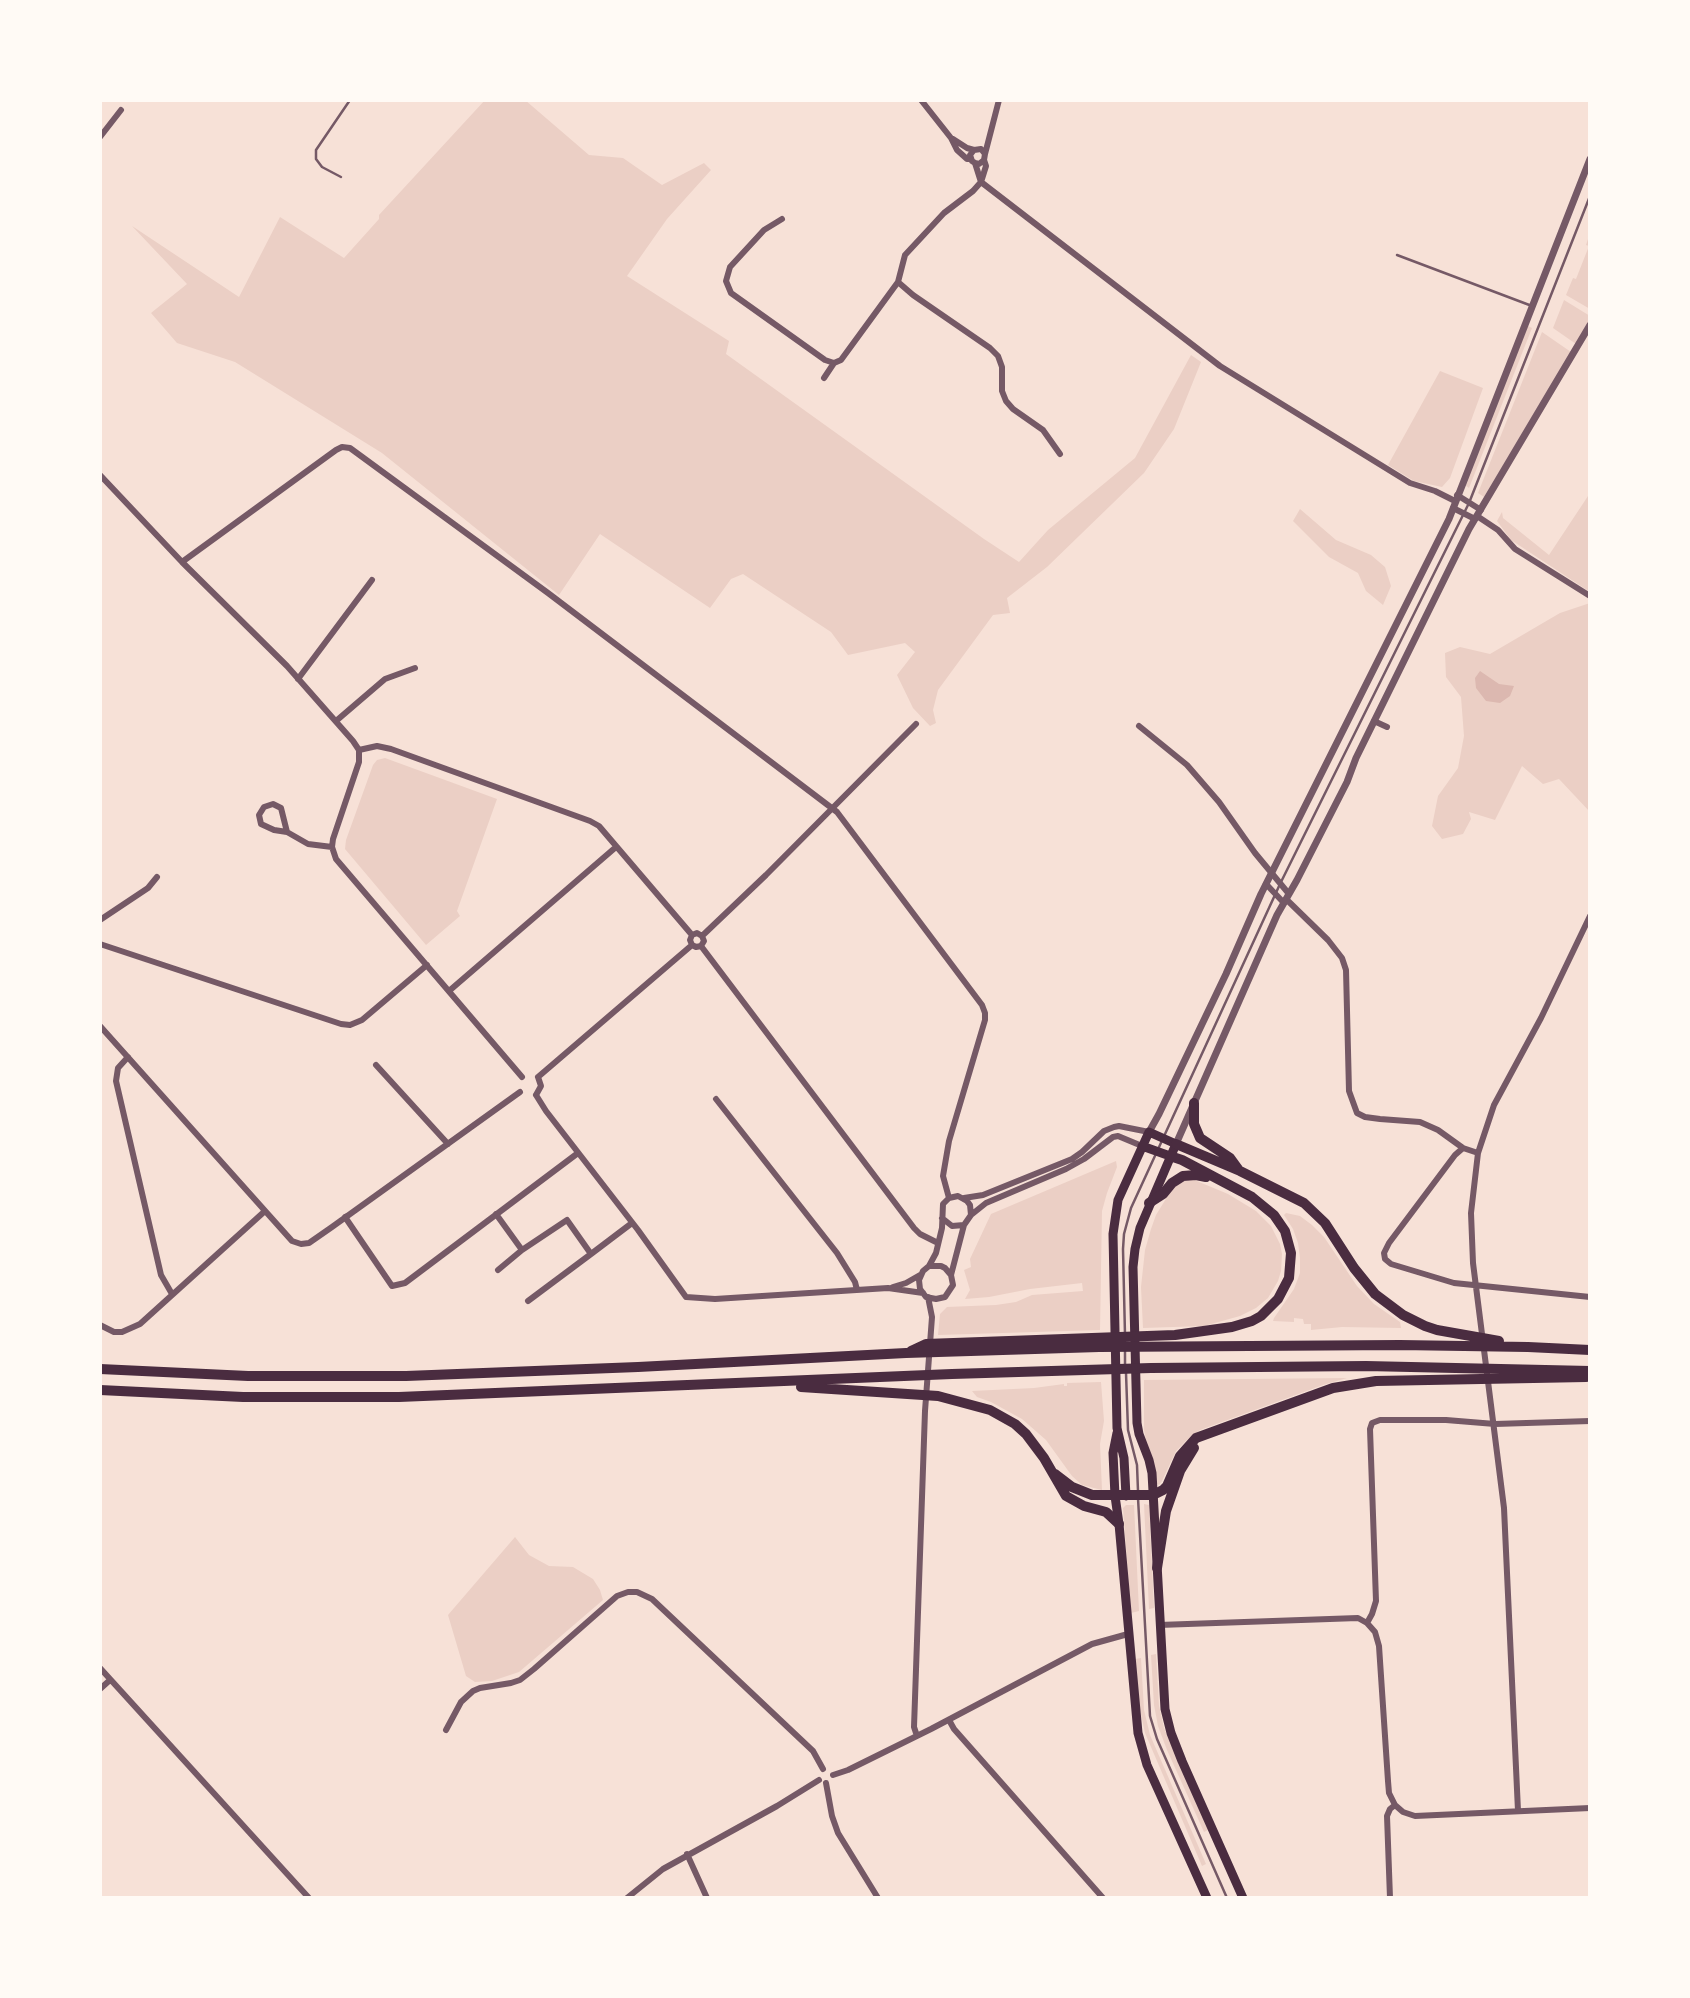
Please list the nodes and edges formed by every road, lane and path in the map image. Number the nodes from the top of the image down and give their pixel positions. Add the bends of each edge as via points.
1 (350, 100) edge
2 (921, 100) edge
3 (999, 100) edge
4 (121, 110) dead end
5 (990, 135) junction
6 (100, 137) edge
7 (951, 138) junction
8 (976, 149) junction
9 (985, 157) junction
10 (1590, 159) edge
11 (973, 161) junction
12 (341, 177) dead end
13 (981, 182) junction
14 (1590, 196) edge
15 (782, 219) dead end
16 (1397, 254) dead end
17 (898, 282) junction
18 (1532, 306) junction
19 (1589, 330) edge
20 (834, 363) junction
21 (824, 378) dead end
22 (1060, 454) dead end
23 (100, 475) edge
24 (1455, 501) junction
25 (1469, 503) junction
26 (1464, 513) junction
27 (1477, 515) junction
28 (182, 562) junction
29 (372, 580) dead end
30 (1590, 596) edge
31 (415, 668) dead end
32 (298, 679) junction
33 (336, 721) junction
34 (1374, 721) junction
35 (916, 724) dead end
36 (1139, 726) dead end
37 (1387, 727) dead end
38 (359, 750) junction
39 (832, 807) junction
40 (287, 832) junction
41 (332, 847) junction
42 (616, 847) junction
43 (1272, 872) junction
44 (157, 877) dead end
45 (1266, 884) junction
46 (1280, 884) junction
47 (1276, 894) junction
48 (1287, 899) junction
49 (1590, 916) edge
50 (100, 920) edge
51 (692, 935) junction
52 (702, 936) junction
53 (100, 944) edge
54 (692, 945) junction
55 (701, 946) junction
56 (427, 965) junction
57 (449, 991) junction
58 (100, 1026) edge
59 (128, 1057) junction
60 (376, 1065) dead end
61 (522, 1077) junction
62 (538, 1077) junction
63 (520, 1092) junction
64 (536, 1095) junction
65 (716, 1099) dead end
66 (1194, 1103) junction
67 (1149, 1132) junction
68 (1164, 1139) junction
69 (448, 1144) junction
70 (1175, 1144) junction
71 (1142, 1146) junction
72 (1463, 1148) junction
73 (1158, 1152) junction
74 (578, 1153) junction
75 (1478, 1153) junction
76 (1170, 1156) junction
77 (1240, 1171) junction
78 (1216, 1179) junction
79 (949, 1198) junction
80 (963, 1198) junction
81 (1149, 1203) junction
82 (265, 1210) junction
83 (496, 1214) junction
84 (971, 1214) junction
85 (345, 1217) junction
86 (942, 1218) junction
87 (632, 1223) junction
88 (964, 1225) junction
89 (939, 1243) junction
90 (522, 1250) junction
91 (591, 1254) junction
92 (929, 1266) junction
93 (498, 1270) dead end
94 (920, 1275) junction
95 (951, 1275) junction
96 (1475, 1285) junction
97 (888, 1288) junction
98 (857, 1290) junction
99 (172, 1294) junction
100 (925, 1295) junction
101 (1590, 1297) edge
102 (941, 1298) junction
103 (528, 1301) dead end
104 (1124, 1308) junction
105 (932, 1317) junction
106 (100, 1325) edge
107 (1528, 1347) junction
108 (1590, 1350) edge
109 (906, 1353) junction
110 (100, 1369) edge
111 (1590, 1371) edge
112 (1590, 1377) edge
113 (746, 1384) junction
114 (100, 1390) edge
115 (1127, 1403) junction
116 (1590, 1421) edge
117 (1495, 1424) junction
118 (1205, 1435) junction
119 (1055, 1474) junction
120 (1153, 1495) junction
121 (1121, 1496) junction
122 (1138, 1496) junction
123 (1119, 1524) junction
124 (1157, 1568) junction
125 (1367, 1623) junction
126 (1160, 1625) junction
127 (1128, 1634) junction
128 (100, 1668) edge
129 (110, 1680) junction
130 (100, 1689) edge
131 (949, 1720) junction
132 (446, 1730) dead end
133 (917, 1736) junction
134 (823, 1769) junction
135 (832, 1775) junction
136 (822, 1782) junction
137 (1395, 1805) junction
138 (1590, 1808) edge
139 (1518, 1811) junction
140 (687, 1854) junction
141 (309, 1898) edge
142 (627, 1898) edge
143 (707, 1898) edge
144 (878, 1898) edge
145 (1103, 1898) edge
146 (1207, 1898) edge
147 (1227, 1898) edge
148 (1243, 1898) edge
149 (1390, 1898) edge

1 - 12 lane via 316,150 322,167
2 - 7 street
3 - 5 street
4 - 6 street
5 - 8 street
5 - 9 street
7 - 8 street
7 - 11 street via 957,150
8 - 9 street
8 - 11 street via 970,155
9 - 11 street via 982,163
9 - 13 street
10 - 18 street
11 - 13 street
13 - 17 street via 944,212 905,255
13 - 24 street via 1220,366 1410,483
14 - 25 lane
15 - 20 street via 764,230 730,267 726,281 731,293
16 - 18 lane
17 - 20 street via 841,360
17 - 22 street via 998,356 1006,401 1043,430
18 - 24 street
19 - 27 street
20 - 21 street
23 - 28 street
24 - 25 street
24 - 26 street
24 - 43 street
25 - 26 lane
25 - 27 street
26 - 27 street
26 - 46 lane
27 - 30 street via 1515,549
27 - 34 street
28 - 32 street
28 - 39 street via 337,450 350,448
29 - 32 street
31 - 33 street via 385,679
32 - 33 street
33 - 38 street
34 - 37 street
34 - 48 street
35 - 39 street
36 - 43 street via 1187,765
38 - 41 street
38 - 42 street via 391,748 590,821
39 - 52 street
39 - 79 street via 985,1013 946,1156 943,1176
40 - 40 street via 281,808 273,804 260,811 261,824
40 - 41 street via 308,844
41 - 56 street via 336,859
42 - 51 street
42 - 57 street
43 - 45 street
43 - 46 street
44 - 50 street
45 - 47 street
45 - 67 street
46 - 47 lane
46 - 48 street
47 - 48 street
47 - 68 lane
48 - 66 street
48 - 72 street via 1328,940 1346,970 1349,1091 1357,1113 1420,1122
49 - 75 street via 1494,1105
51 - 52 street
51 - 54 street
52 - 55 street
53 - 56 street via 351,1025
54 - 55 street
54 - 62 street
55 - 89 street via 914,1228
56 - 57 street
57 - 61 street
58 - 59 street
59 - 82 street
59 - 99 street via 118,1068 116,1081 161,1275
60 - 69 street
61 - 62 street
61 - 63 street
62 - 64 street via 541,1086
63 - 64 street
63 - 69 street
64 - 74 street
65 - 98 street via 837,1253
66 - 70 street
66 - 77 highway via 1194,1124 1200,1138 1230,1158
67 - 68 main road
67 - 71 main road
67 - 80 street via 1114,1127 1072,1158 983,1195
68 - 70 main road
68 - 73 lane
69 - 85 street
70 - 76 main road
70 - 77 highway
71 - 73 main road
71 - 84 street via 1113,1137 1066,1168
71 - 104 main road via 1115,1212 1113,1234
72 - 75 street
72 - 96 street via 1384,1253 1391,1264
73 - 76 main road
73 - 104 lane via 1126,1224
74 - 83 street
74 - 87 street
75 - 96 street via 1471,1213
76 - 78 highway
76 - 81 main road
77 - 107 highway via 1311,1209 1375,1294 1403,1315 1437,1330
78 - 81 highway via 1183,1176
78 - 109 highway via 1269,1210 1289,1243 1289,1278 1278,1299 1261,1316 1231,1327 1175,1335 926,1344
79 - 80 street
79 - 86 street via 941,1209
80 - 84 street
81 - 104 main road
82 - 85 street via 292,1241 301,1244
82 - 99 street
83 - 85 street via 405,1283 392,1286
83 - 90 street
84 - 88 street
86 - 88 street via 951,1226
86 - 89 street
87 - 91 street
87 - 98 street via 687,1297
88 - 95 street
89 - 92 street
90 - 91 street via 567,1220
90 - 93 street
91 - 103 street
92 - 94 street
92 - 95 street via 941,1266
94 - 97 street
94 - 100 street
95 - 102 street via 953,1285
96 - 101 street
96 - 117 street
97 - 98 street
97 - 100 street
99 - 106 street via 129,1330 114,1332
100 - 102 street
100 - 105 street
102 - 105 street
104 - 115 main road
104 - 115 main road
105 - 133 street via 925,1411
107 - 108 highway
107 - 109 highway via 1224,1345
109 - 110 highway via 406,1376 248,1376
111 - 113 highway via 1275,1366 966,1373
112 - 118 highway via 1359,1383 1322,1391
113 - 114 highway via 315,1398
113 - 119 highway via 938,1396 970,1403 1015,1424
115 - 120 main road via 1149,1460
115 - 121 main road via 1113,1453
115 - 122 lane
116 - 117 street
117 - 125 street via 1446,1420 1373,1423 1376,1601
117 - 139 street via 1504,1508
118 - 120 highway via 1188,1445 1167,1486
118 - 124 highway via 1180,1471 1166,1511
119 - 121 highway via 1082,1493
119 - 123 highway via 1066,1496 1106,1512
120 - 122 highway
120 - 124 main road
121 - 122 highway
121 - 123 main road
122 - 147 lane via 1150,1716
123 - 127 main road
124 - 126 main road
125 - 126 street via 1343,1618
125 - 137 street via 1379,1646 1389,1793
126 - 148 main road via 1167,1721
127 - 131 street via 1092,1644
127 - 146 main road via 1141,1747
128 - 129 street
129 - 130 street
129 - 141 street
131 - 133 street
131 - 145 street
132 - 134 street via 461,1702 473,1691 520,1679 617,1596 637,1592 652,1599 813,1751
133 - 135 street
134 - 135 street
134 - 136 street via 818,1773
135 - 136 street via 831,1780
136 - 140 street
136 - 144 street via 838,1833
137 - 139 street via 1415,1816
137 - 149 street via 1387,1816
138 - 139 street
140 - 142 street
140 - 143 street

